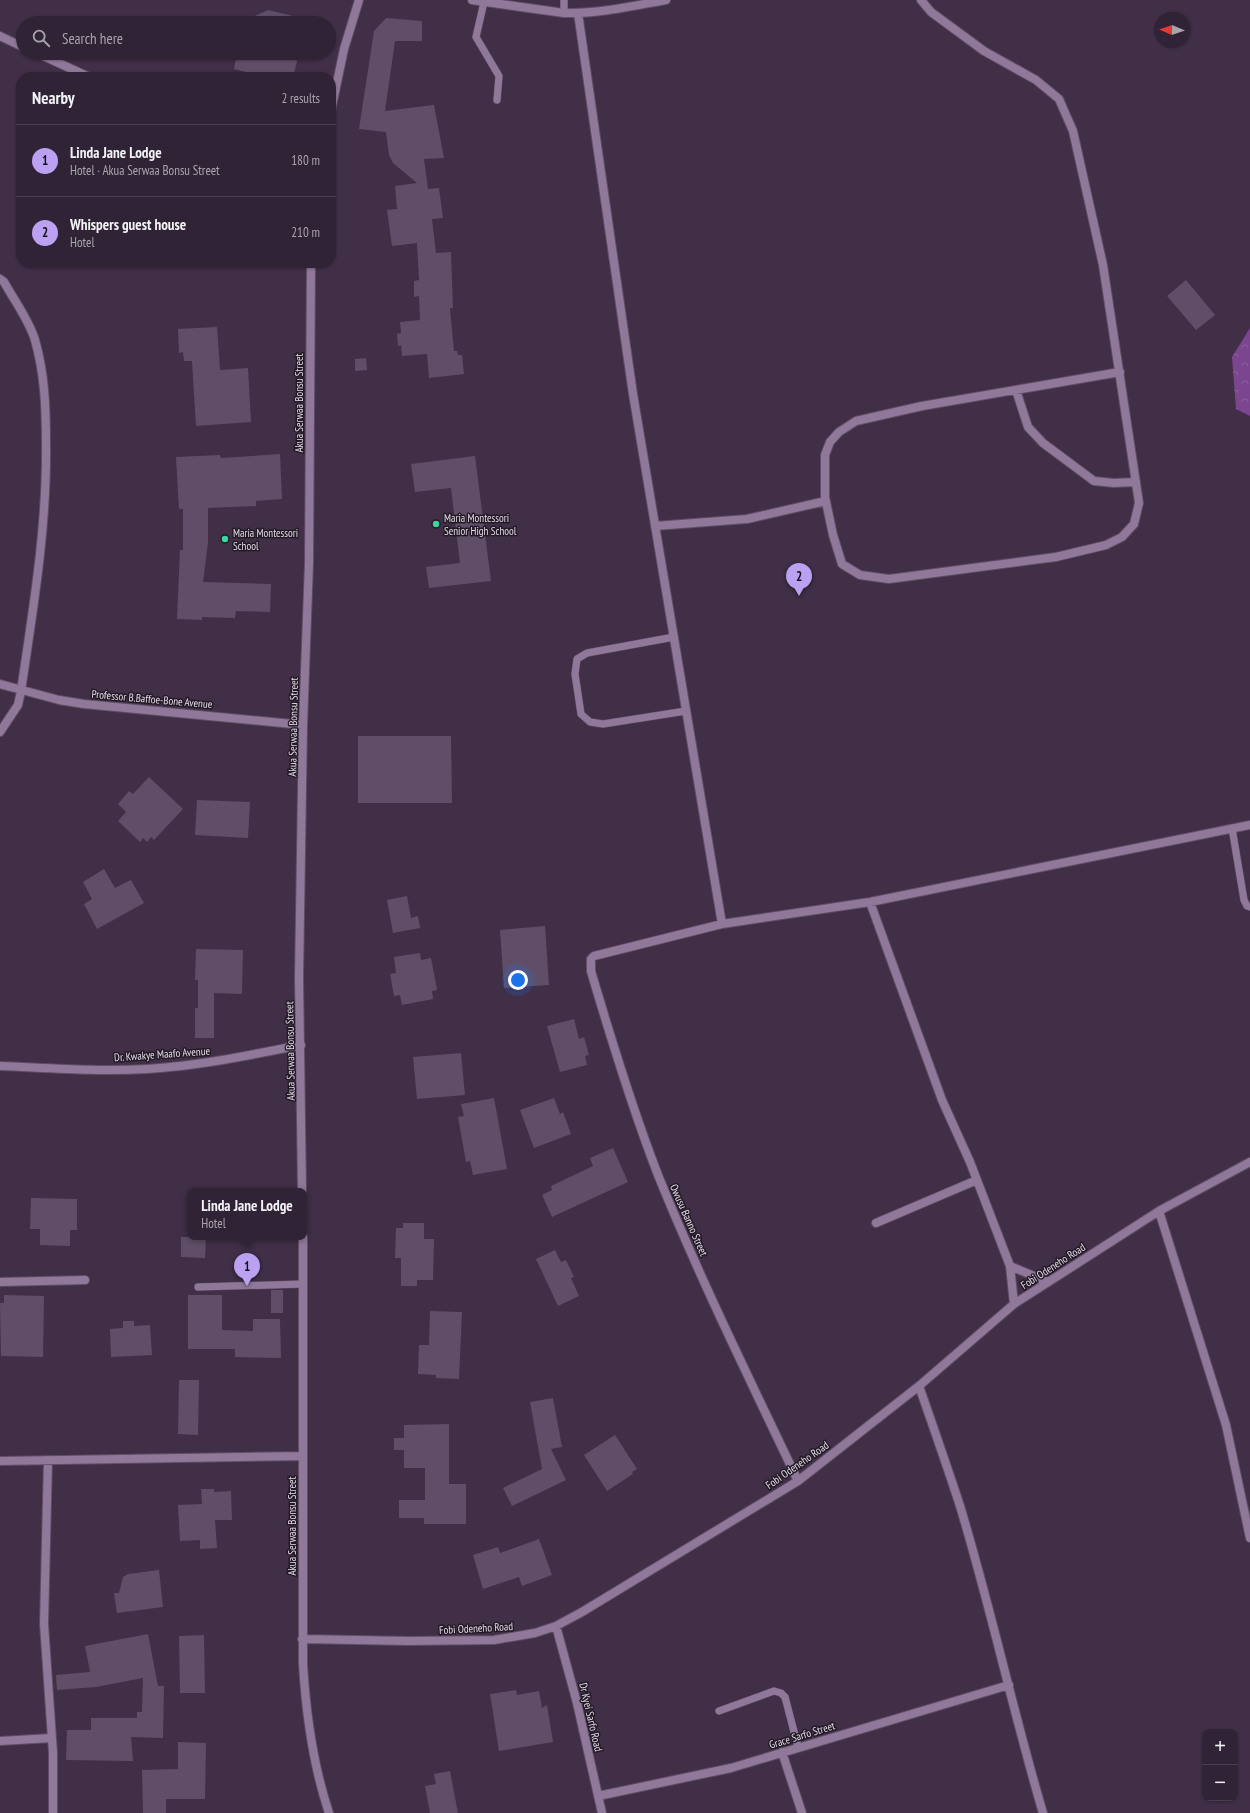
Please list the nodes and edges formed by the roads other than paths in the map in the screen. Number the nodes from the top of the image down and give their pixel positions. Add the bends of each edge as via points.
1 (358, 0) edge
2 (472, 0) edge
3 (564, 0) edge
4 (666, 0) edge
5 (921, 0) edge
6 (484, 2) junction
7 (564, 13) junction
8 (578, 13) junction
9 (0, 36) edge
10 (16, 44) edge
11 (52, 60) edge
12 (78, 72) edge
13 (336, 87) edge
14 (497, 100) dead end
15 (311, 268) edge
16 (0, 279) edge
17 (1120, 372) junction
18 (1016, 390) junction
19 (1136, 482) junction
20 (826, 501) junction
21 (655, 526) junction
22 (674, 637) junction
23 (0, 684) edge
24 (21, 691) junction
25 (686, 711) junction
26 (303, 725) junction
27 (0, 732) edge
28 (1250, 825) edge
29 (1232, 828) junction
30 (870, 902) junction
31 (1250, 907) edge
32 (722, 924) junction
33 (301, 1045) junction
34 (0, 1066) edge
35 (1250, 1162) edge
36 (977, 1180) junction
37 (302, 1188) edge
38 (1159, 1211) junction
39 (876, 1222) dead end
40 (303, 1240) edge
41 (1010, 1266) junction
42 (85, 1280) dead end
43 (0, 1282) edge
44 (1048, 1282) junction
45 (303, 1284) junction
46 (198, 1287) dead end
47 (1014, 1304) junction
48 (919, 1386) junction
49 (303, 1456) junction
50 (48, 1460) junction
51 (0, 1461) edge
52 (798, 1481) junction
53 (1250, 1538) edge
54 (556, 1626) junction
55 (302, 1639) junction
56 (1009, 1685) junction
57 (719, 1711) dead end
58 (52, 1738) junction
59 (0, 1741) edge
60 (798, 1747) junction
61 (782, 1752) junction
62 (598, 1796) junction
63 (53, 1813) edge
64 (329, 1813) edge
65 (602, 1813) edge
66 (802, 1813) edge
67 (1044, 1813) edge

1 - 13 street
2 - 6 street
3 - 7 lane
4 - 8 street
5 - 17 street via 931,12 984,51 1036,80 1059,99 1073,131 1085,181 1103,264
6 - 7 street
6 - 14 lane via 476,37 499,76
7 - 8 street
8 - 21 street via 633,394
9 - 10 street
11 - 12 street
15 - 26 street, Akua Serwaa Bonsu Street via 309,563
16 - 24 street via 35,339 45,384 46,402 46,484 40,568
17 - 18 street
17 - 19 street
18 - 19 street via 1028,427 1043,443 1094,481 1114,484
18 - 20 street via 922,406 856,421 839,432 830,442 825,455
19 - 20 street via 1139,503 1134,524 1122,537 1106,545 1056,557 889,579 860,575 842,564
20 - 21 street via 747,518
21 - 22 street
22 - 25 street
22 - 25 lane via 587,653 577,659 575,674 581,714 590,722 603,724
23 - 24 street, Professor B.Baffoe-Bone Avenue
24 - 26 street, Professor B.Baffoe-Bone Avenue via 84,704
24 - 27 street via 18,705
25 - 32 street
26 - 33 street, Akua Serwaa Bonsu Street via 299,978
28 - 29 street
29 - 30 street
29 - 31 lane via 1244,900
30 - 32 street
30 - 36 street via 942,1100
32 - 52 street, Owusu Banno Street via 592,957 590,965 616,1056 658,1174 722,1323
33 - 34 street, Dr. Kwakye Maafo Avenue via 199,1064 146,1069
33 - 37 street, Akua Serwaa Bonsu Street
35 - 38 street, Fobi Odeneho Road
36 - 39 street
36 - 41 street
38 - 44 street, Fobi Odeneho Road
38 - 53 street via 1226,1425
40 - 45 street, Akua Serwaa Bonsu Street
41 - 44 street
41 - 47 street
42 - 43 street
44 - 47 street, Fobi Odeneho Road
45 - 46 lane
45 - 49 street, Akua Serwaa Bonsu Street
47 - 48 street, Fobi Odeneho Road
48 - 52 street, Fobi Odeneho Road
48 - 56 street via 960,1507
49 - 50 street
49 - 55 street, Akua Serwaa Bonsu Street
50 - 51 street
50 - 58 street via 44,1624
52 - 54 street, Fobi Odeneho Road
54 - 55 street, Fobi Odeneho Road via 514,1638 477,1641
54 - 62 street, Dr Kyei Sarfo Road
55 - 64 street, Akua Serwaa Bonsu Street via 306,1715
56 - 60 street, Grace Sarfo Street
56 - 67 street via 1024,1748
57 - 60 lane via 774,1691 781,1693 785,1697
58 - 59 street
58 - 63 street
60 - 61 street, Grace Sarfo Street
61 - 62 street, Grace Sarfo Street via 731,1768
61 - 66 street
62 - 65 street, Dr Kyei Sarfo Road

